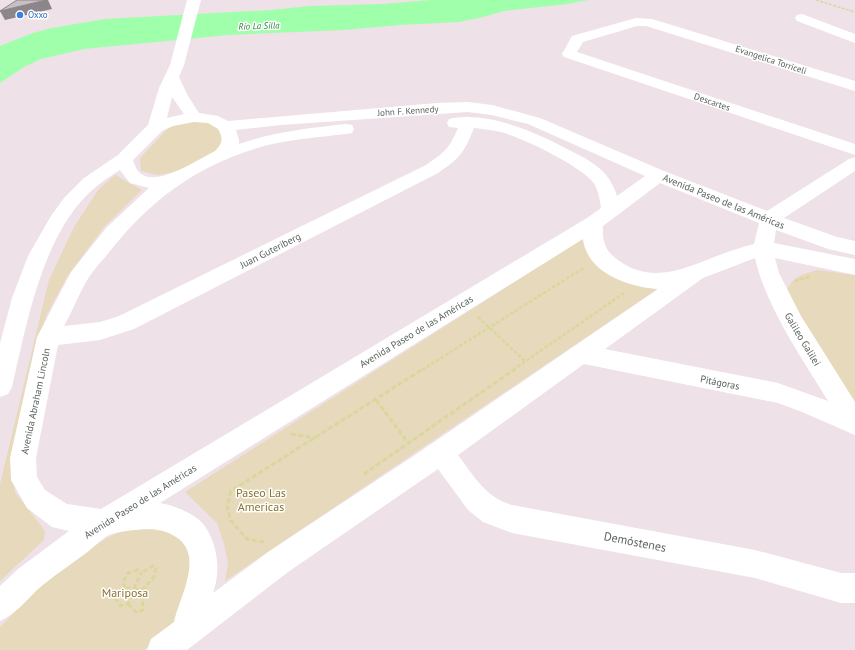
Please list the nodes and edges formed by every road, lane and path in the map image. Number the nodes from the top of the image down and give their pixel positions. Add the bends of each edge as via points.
1 (816, 0) edge
2 (194, 1) edge
3 (855, 12) edge
4 (802, 18) dead end
5 (855, 39) edge
6 (569, 54) joint
7 (855, 69) edge
8 (175, 71) junction
9 (836, 81) junction
10 (855, 86) edge
11 (194, 117) junction
12 (468, 123) junction
13 (225, 126) junction
14 (156, 127) junction
15 (855, 150) edge
16 (221, 155) junction
17 (124, 158) junction
18 (855, 163) edge
19 (658, 175) junction
20 (172, 180) junction
21 (602, 217) junction
22 (769, 219) junction
23 (763, 248) junction
24 (855, 248) edge
25 (601, 256) junction
26 (855, 267) edge
27 (696, 273) junction
28 (816, 275) dead end
29 (643, 279) junction
30 (793, 288) dead end
31 (463, 302) junction
32 (490, 328) junction
33 (48, 337) junction
34 (581, 354) junction
35 (525, 361) junction
36 (0, 387) edge
37 (376, 400) junction
38 (855, 424) edge
39 (408, 443) junction
40 (433, 458) junction
41 (363, 475) dead end
42 (103, 523) junction
43 (265, 542) dead end
44 (141, 574) junction
45 (125, 588) junction
46 (148, 588) dead end
47 (855, 588) edge
48 (134, 589) junction
49 (142, 590) junction
50 (146, 593) dead end
51 (128, 604) junction
52 (0, 606) edge
53 (188, 630) junction
54 (162, 650) edge

1 - 3 path
2 - 8 street
4 - 5 street
6 - 9 street, Evangelica Torriceli via 577,39 636,22 647,22
6 - 15 street, Descartes
7 - 9 street
8 - 11 street via 180,96
8 - 14 street via 167,88
9 - 10 street, Evangelica Torriceli
11 - 13 street, John F. Kennedy via 212,119
11 - 14 street
12 - 16 street, John F. Kennedy via 368,126 296,135 264,141
12 - 21 street, John F. Kennedy via 506,128 525,135 590,170 600,179 609,199
12 - 33 street, Juan Guteriberg via 459,145 451,156 432,169 126,323 100,331
13 - 16 street via 231,140 229,147
13 - 19 street, John F. Kennedy via 468,107 534,121
14 - 17 street
16 - 20 street, Avenida Abraham Lincoln
17 - 20 street via 127,169 139,180
17 - 36 street via 90,182 71,202 38,256 23,298
18 - 22 street
19 - 21 street, Avenida Paseo de las Américas
19 - 22 street, Avenida Paseo de las Américas
20 - 33 street, Avenida Abraham Lincoln via 151,196 109,238 78,277
21 - 25 street, John F. Kennedy via 592,232 595,248
21 - 31 street, Avenida Paseo de las Américas
22 - 23 street
22 - 24 street, Avenida Paseo de las Américas via 835,244
23 - 26 street
23 - 27 street
23 - 38 street, Galileo Galilei via 769,273 792,321
25 - 29 street via 605,262 623,273
25 - 32 path
27 - 29 street via 661,281
27 - 34 street
28 - 30 path via 794,281
29 - 35 path
31 - 32 path
31 - 42 street, Avenida Paseo de las Américas
32 - 35 path
32 - 37 path
33 - 42 street, Avenida Abraham Lincoln via 23,458 24,480 36,499 62,516
34 - 38 street, Pitágoras via 778,393
34 - 40 street
35 - 39 path
37 - 39 path
37 - 43 path via 231,491 227,506 231,521 247,539
39 - 40 path
39 - 41 path
40 - 47 street, Demóstenes via 493,513 755,564 841,588
40 - 53 street via 278,562
42 - 52 street, Avenida Paseo de las Américas via 28,578
42 - 53 street, Avenida Abraham Lincoln via 148,515 180,523 194,534 203,558 203,574
44 - 45 path via 138,570 127,573 123,582
44 - 48 path
44 - 49 path via 153,566 156,570 154,577
45 - 48 path
45 - 51 path via 117,592 115,598 121,606
46 - 49 path
48 - 49 path
48 - 51 path
49 - 50 path
49 - 51 path via 143,610 136,612
53 - 54 street

